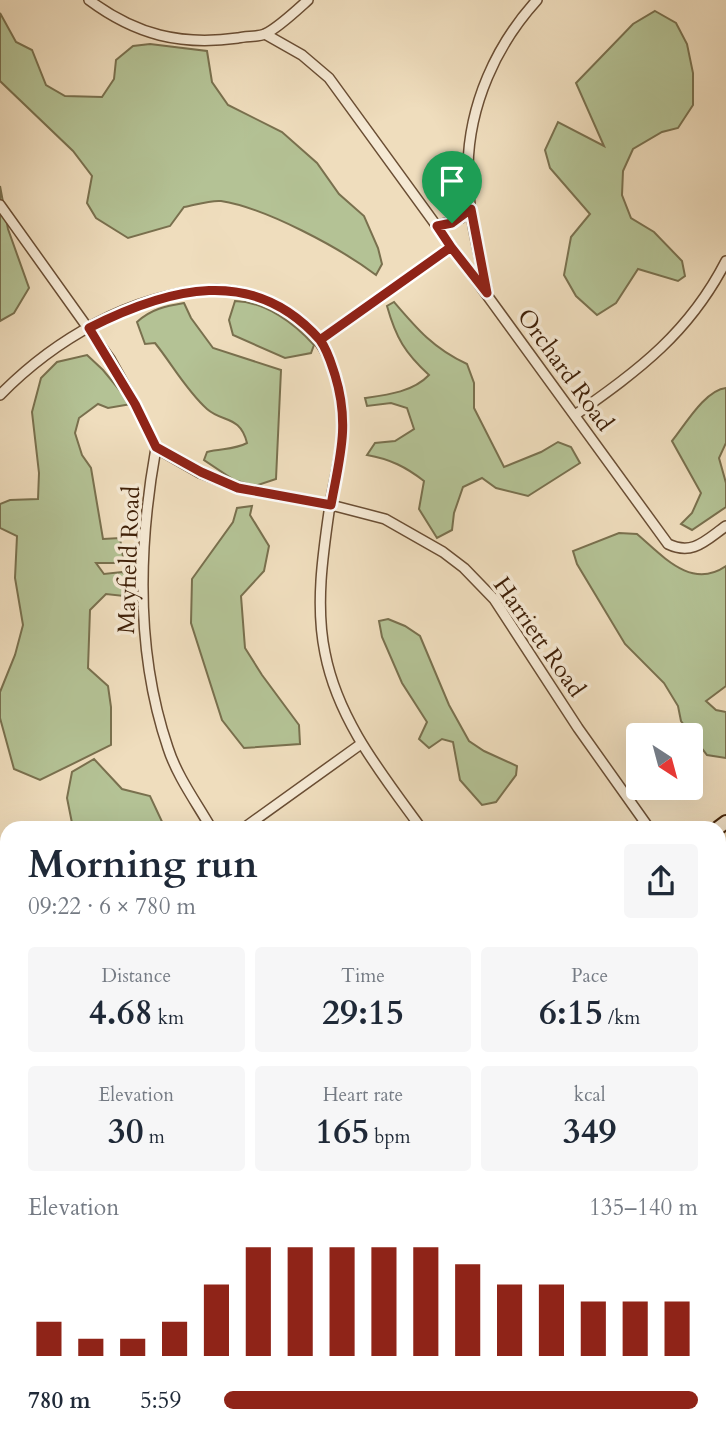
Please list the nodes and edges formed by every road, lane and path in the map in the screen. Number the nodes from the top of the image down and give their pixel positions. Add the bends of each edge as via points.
1 (89, 0) edge
2 (308, 0) edge
3 (537, 0) edge
4 (265, 34) junction
5 (0, 205) edge
6 (471, 209) junction
7 (437, 226) junction
8 (451, 247) junction
9 (726, 261) edge
10 (487, 293) junction
11 (89, 328) junction
12 (320, 340) junction
13 (0, 396) edge
14 (575, 415) junction
15 (156, 447) junction
16 (331, 505) junction
17 (726, 526) edge
18 (360, 744) junction
19 (207, 821) edge
20 (254, 821) edge
21 (416, 821) edge
22 (644, 821) edge

1 - 4 street via 126,23 166,37 213,41
2 - 4 street
3 - 6 street via 506,41 481,95 469,152
4 - 7 street, Orchard Road via 302,55 329,78
5 - 11 street
6 - 7 street via 452,223
6 - 10 street
7 - 8 street, Orchard Road
8 - 10 street, Orchard Road
8 - 12 street
9 - 14 street via 702,303 674,337
10 - 14 street, Orchard Road
11 - 12 street via 155,300 233,290 267,300
11 - 13 street via 28,370
11 - 15 street
12 - 16 street via 330,357 344,413
14 - 17 street, Orchard Road via 668,544 679,550 696,547
15 - 16 street, Harriett Road via 238,488
15 - 19 street, Mayfield Road via 143,566 147,667 167,747
16 - 18 street via 321,628 338,699
16 - 22 street, Harriett Road via 403,528 443,552 483,586
18 - 20 street
18 - 21 street

